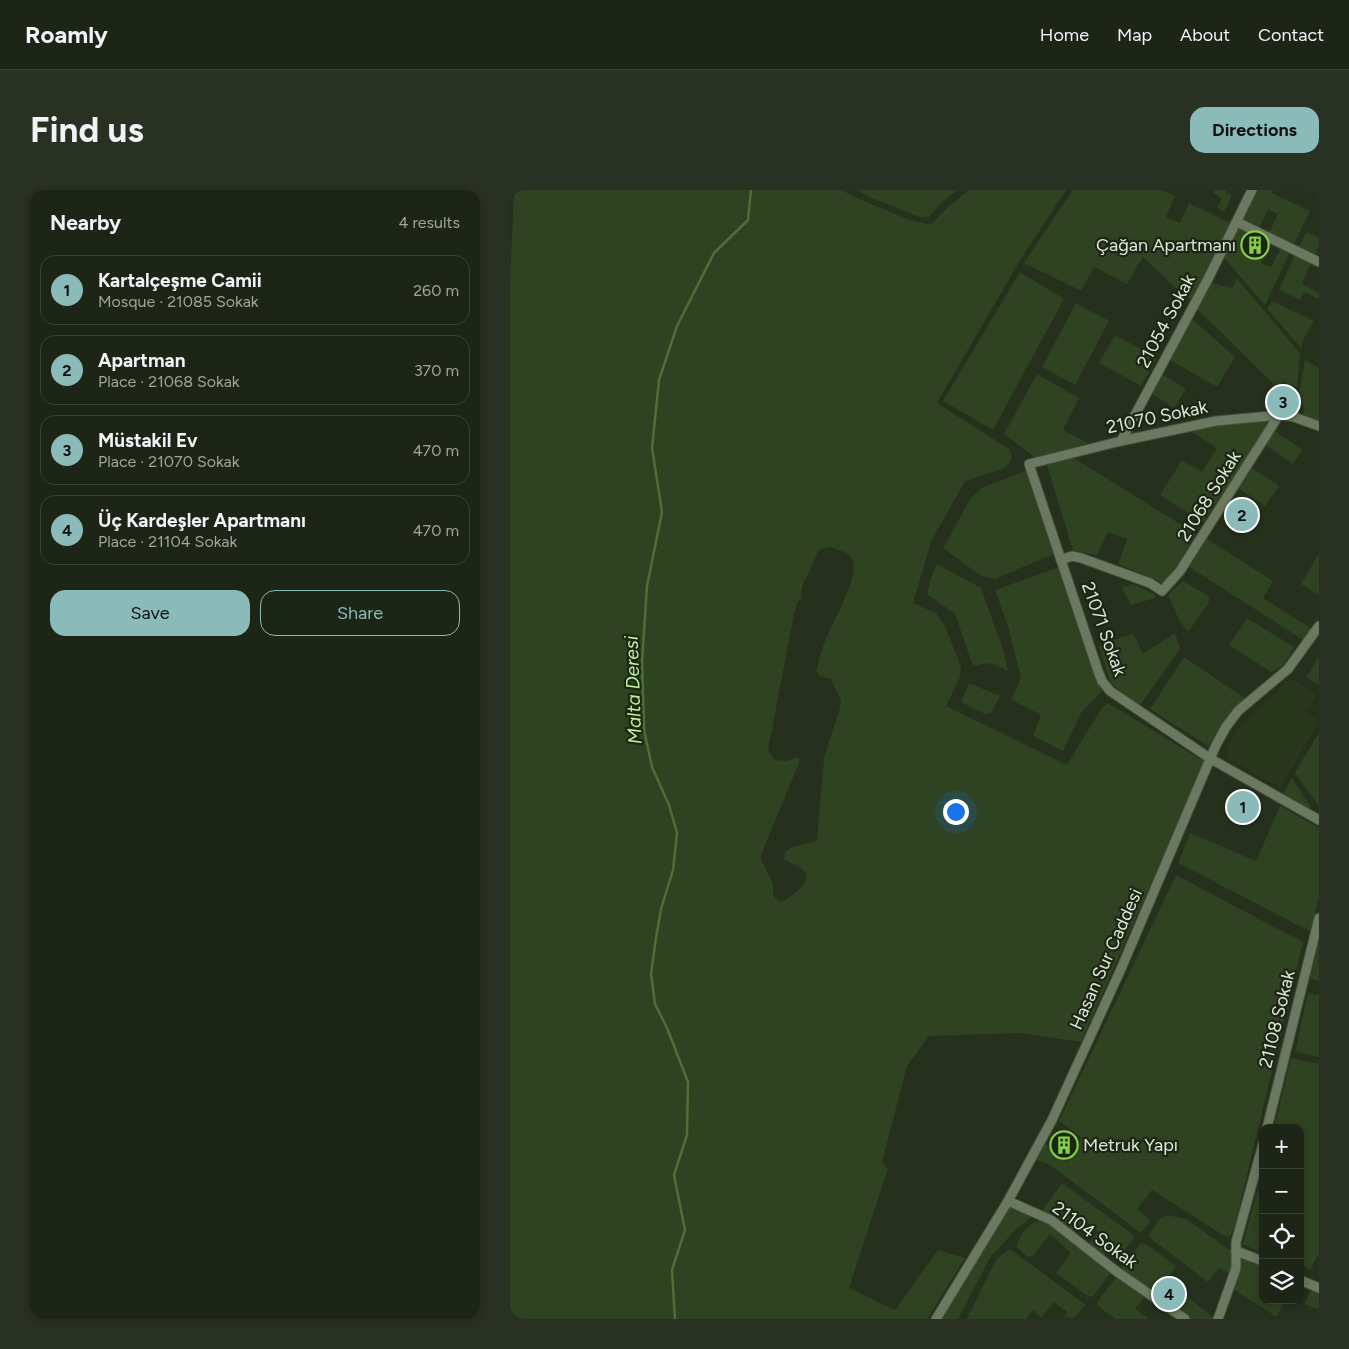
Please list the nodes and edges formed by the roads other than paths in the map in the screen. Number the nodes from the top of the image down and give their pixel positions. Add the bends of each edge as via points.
1 (1252, 190) edge
2 (1237, 222) junction
3 (1319, 262) edge
4 (1279, 415) junction
5 (1319, 426) edge
6 (1121, 441) junction
7 (1029, 464) joint
8 (1061, 560) junction
9 (1319, 626) edge
10 (1211, 759) junction
11 (1319, 820) edge
12 (1319, 918) edge
13 (1268, 1124) edge
14 (1259, 1159) edge
15 (1008, 1201) junction
16 (1236, 1251) junction
17 (1259, 1260) edge
18 (1304, 1282) edge
19 (1319, 1288) edge
20 (936, 1319) edge
21 (1185, 1319) edge
22 (1218, 1319) edge

1 - 2 street, 21054 Sokak
2 - 3 street
2 - 6 street, 21054 Sokak
4 - 5 street, 21070 Sokak
4 - 6 street, 21070 Sokak via 1216,421
4 - 8 street, 21068 Sokak via 1180,571 1162,591 1150,583 1081,558 1072,556
6 - 7 street, 21070 Sokak
7 - 8 street, 21071 Sokak
8 - 10 street, 21071 Sokak via 1106,686
9 - 10 street, Hasan Sur Caddesi via 1288,669 1238,711 1216,745
10 - 11 street, 21071 Sokak
10 - 15 street, Hasan Sur Caddesi via 1052,1120
12 - 13 street, 21108 Sokak
14 - 16 street
15 - 20 street, Hasan Sur Caddesi
15 - 21 street, 21104 Sokak via 1051,1220
16 - 17 street
16 - 22 street via 1236,1268
18 - 19 street

